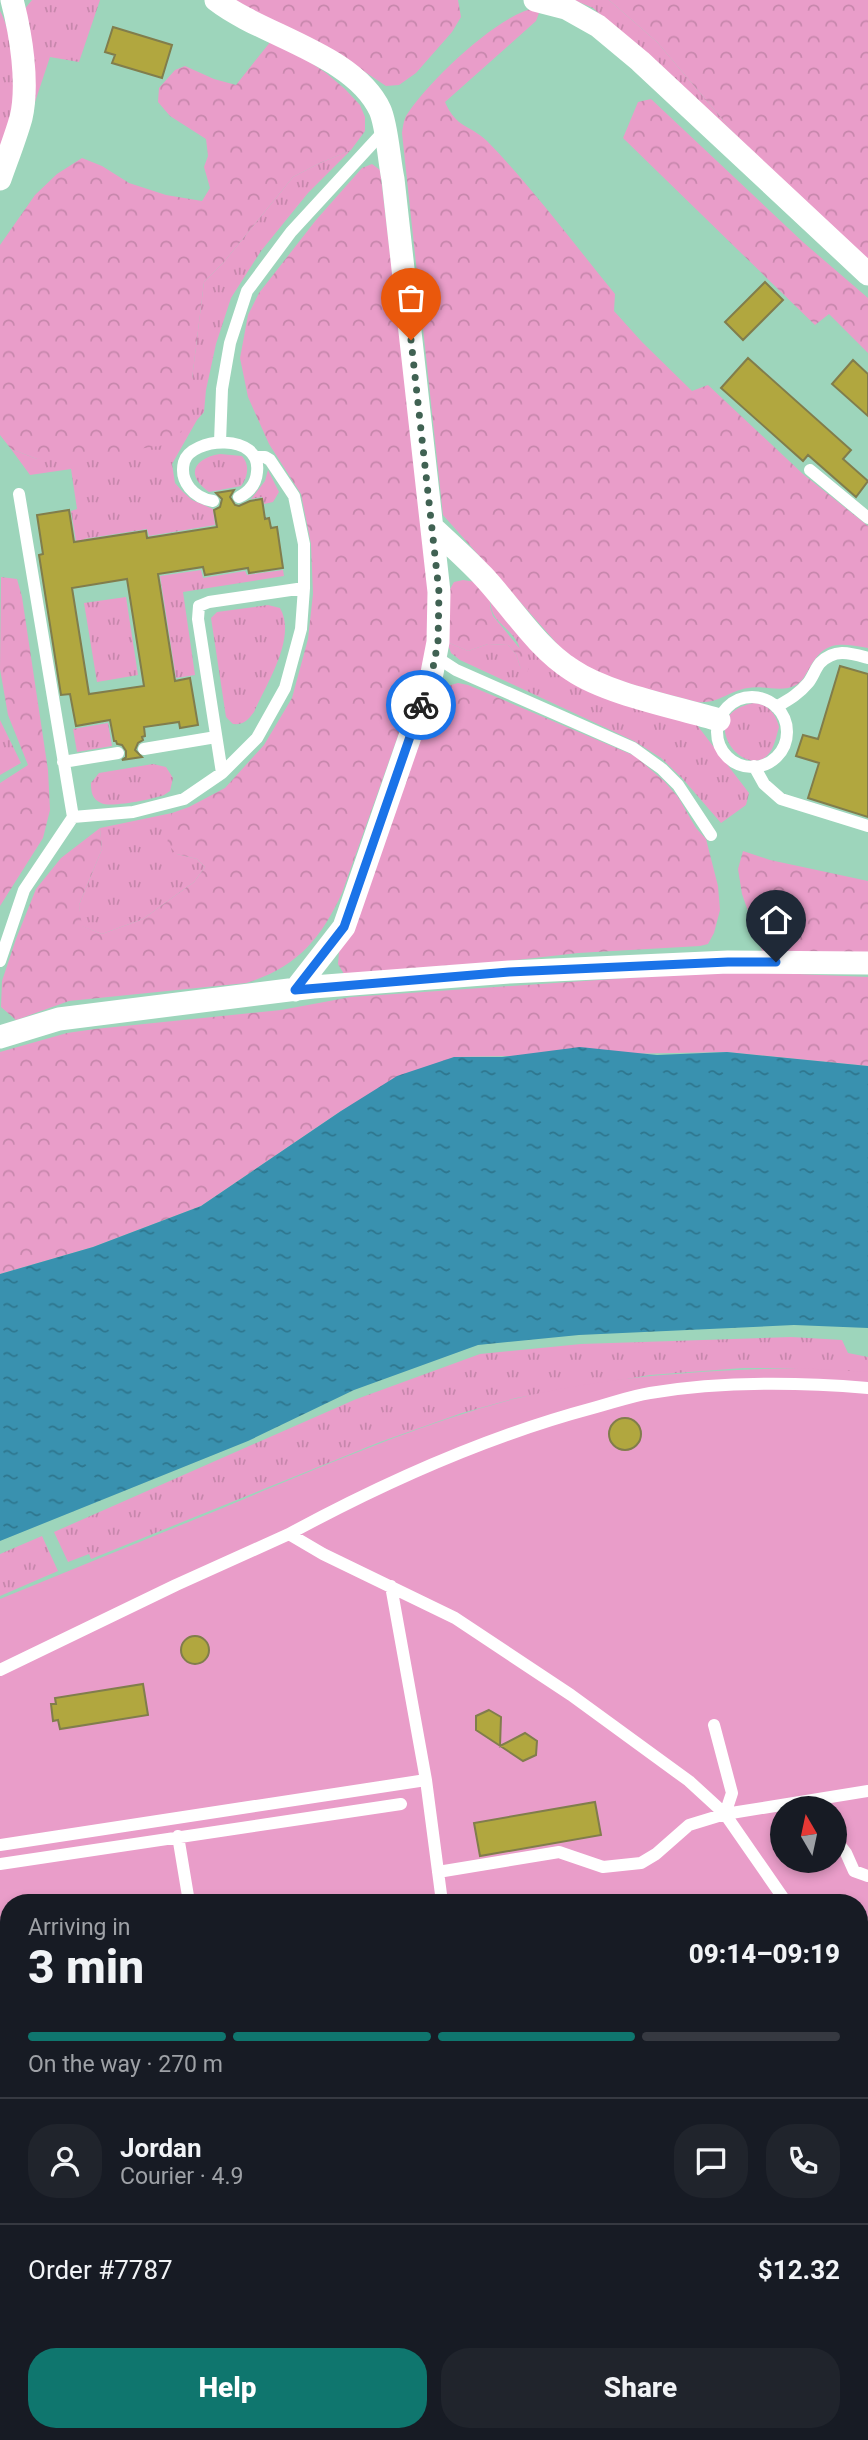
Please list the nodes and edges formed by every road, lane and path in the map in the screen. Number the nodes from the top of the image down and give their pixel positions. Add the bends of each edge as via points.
1 (12, 0) edge
2 (216, 0) edge
3 (534, 0) edge
4 (384, 131) junction
5 (0, 179) edge
6 (868, 274) edge
7 (220, 442) junction
8 (256, 457) junction
9 (810, 470) dead end
10 (19, 494) dead end
11 (239, 497) dead end
12 (212, 501) dead end
13 (868, 518) edge
14 (433, 528) junction
15 (304, 588) junction
16 (436, 657) junction
17 (868, 658) edge
18 (776, 708) junction
19 (719, 720) junction
20 (216, 737) junction
21 (144, 749) dead end
22 (118, 753) dead end
23 (63, 762) junction
24 (754, 766) junction
25 (222, 773) junction
26 (73, 817) junction
27 (868, 825) edge
28 (711, 835) dead end
29 (1, 956) edge
30 (868, 963) edge
31 (295, 990) junction
32 (0, 1037) edge
33 (868, 1388) edge
34 (289, 1534) junction
35 (391, 1586) junction
36 (0, 1670) edge
37 (714, 1725) dead end
38 (426, 1780) junction
39 (868, 1791) edge
40 (844, 1796) edge
41 (401, 1804) dead end
42 (770, 1809) edge
43 (725, 1814) junction
44 (178, 1836) junction
45 (0, 1845) edge
46 (847, 1855) edge
47 (0, 1864) edge
48 (438, 1872) junction
49 (868, 1875) edge
50 (188, 1894) edge
51 (441, 1894) edge
52 (780, 1894) edge

1 - 5 street via 24,92 21,117
2 - 4 street via 340,67 366,89 381,111
3 - 6 street via 566,8 598,26
4 - 7 lane via 291,232 247,291 230,343
4 - 14 street
7 - 8 lane via 246,447
7 - 12 lane via 197,449 184,463 187,484 201,499
8 - 11 lane via 254,484
8 - 15 lane via 270,460 294,496 304,544
9 - 13 lane
10 - 23 lane
14 - 16 street via 439,592
14 - 19 street via 571,670 620,691
15 - 20 lane via 199,606
15 - 25 lane via 300,629 285,688 257,738
16 - 28 lane via 633,748 678,785
16 - 31 street via 344,927
17 - 18 lane via 834,653 797,695
18 - 19 lane via 749,697 731,704
18 - 24 lane via 786,725 784,744 772,760
19 - 24 lane via 721,748 735,762
20 - 21 lane
20 - 25 lane
22 - 23 lane
23 - 26 lane
24 - 27 lane via 764,784 781,799
25 - 26 lane via 184,799 133,812
26 - 29 lane via 24,890
30 - 31 street via 728,962 509,972
31 - 32 street via 59,1019
33 - 34 lane via 723,1385 649,1393 482,1443
34 - 35 lane
34 - 36 lane
35 - 38 lane
35 - 43 lane via 455,1618 571,1695
37 - 43 lane via 732,1793
38 - 45 lane
38 - 48 lane
39 - 40 lane
41 - 44 lane
42 - 43 lane
43 - 48 lane via 689,1825 641,1863 603,1867 559,1853
43 - 52 lane
44 - 47 lane
44 - 50 lane
46 - 49 lane via 854,1871
48 - 51 lane

